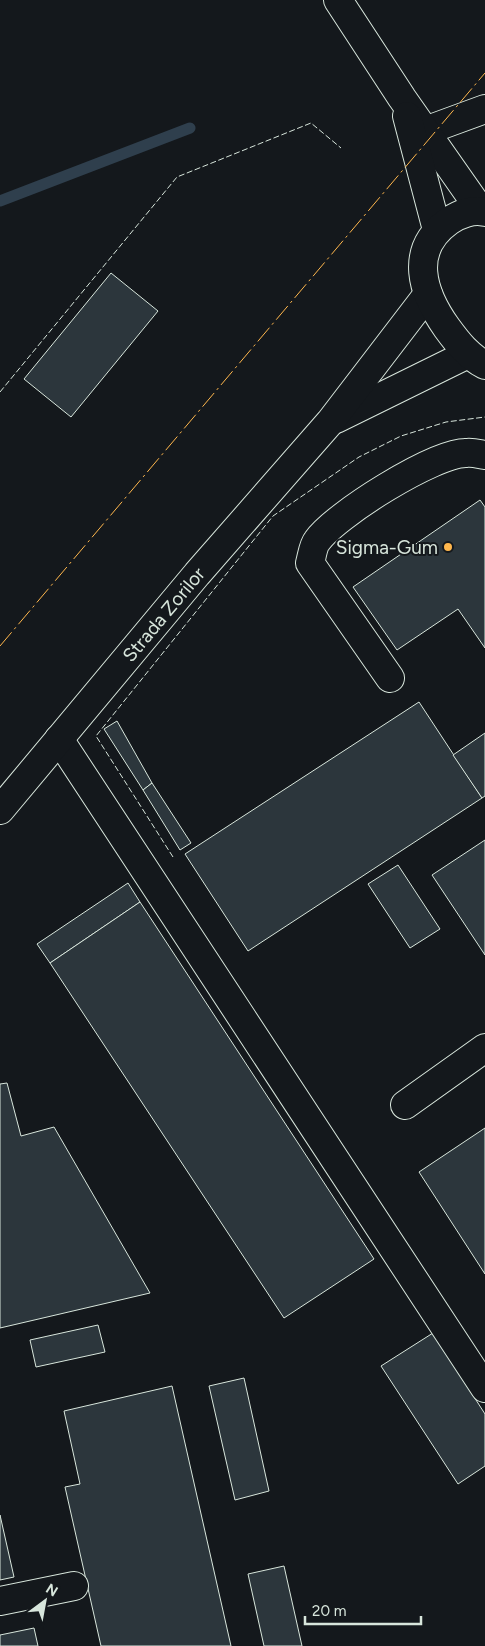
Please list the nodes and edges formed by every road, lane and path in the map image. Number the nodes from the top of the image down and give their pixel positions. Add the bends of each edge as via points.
1 (338, 0) edge
2 (402, 98) junction
3 (485, 109) edge
4 (425, 131) junction
5 (483, 212) edge
6 (437, 230) junction
7 (428, 294) junction
8 (476, 360) edge
9 (330, 422) junction
10 (485, 455) edge
11 (390, 678) dead end
12 (60, 739) junction
13 (0, 810) edge
14 (485, 1048) edge
15 (404, 1105) dead end
16 (485, 1388) edge
17 (74, 1586) dead end
18 (0, 1601) edge

1 - 2 street
2 - 4 street
2 - 6 street
3 - 4 street
4 - 5 street
5 - 6 street via 464,214
6 - 7 street via 429,242 423,262
7 - 8 street via 436,313
7 - 9 street, Strada Zorilor
8 - 9 street, Strada Zorilor
9 - 12 street, Strada Zorilor via 197,574
10 - 11 street via 465,452 407,474 342,517 316,541 310,562
12 - 13 street, Strada Zorilor
12 - 16 street
14 - 15 street
17 - 18 street

